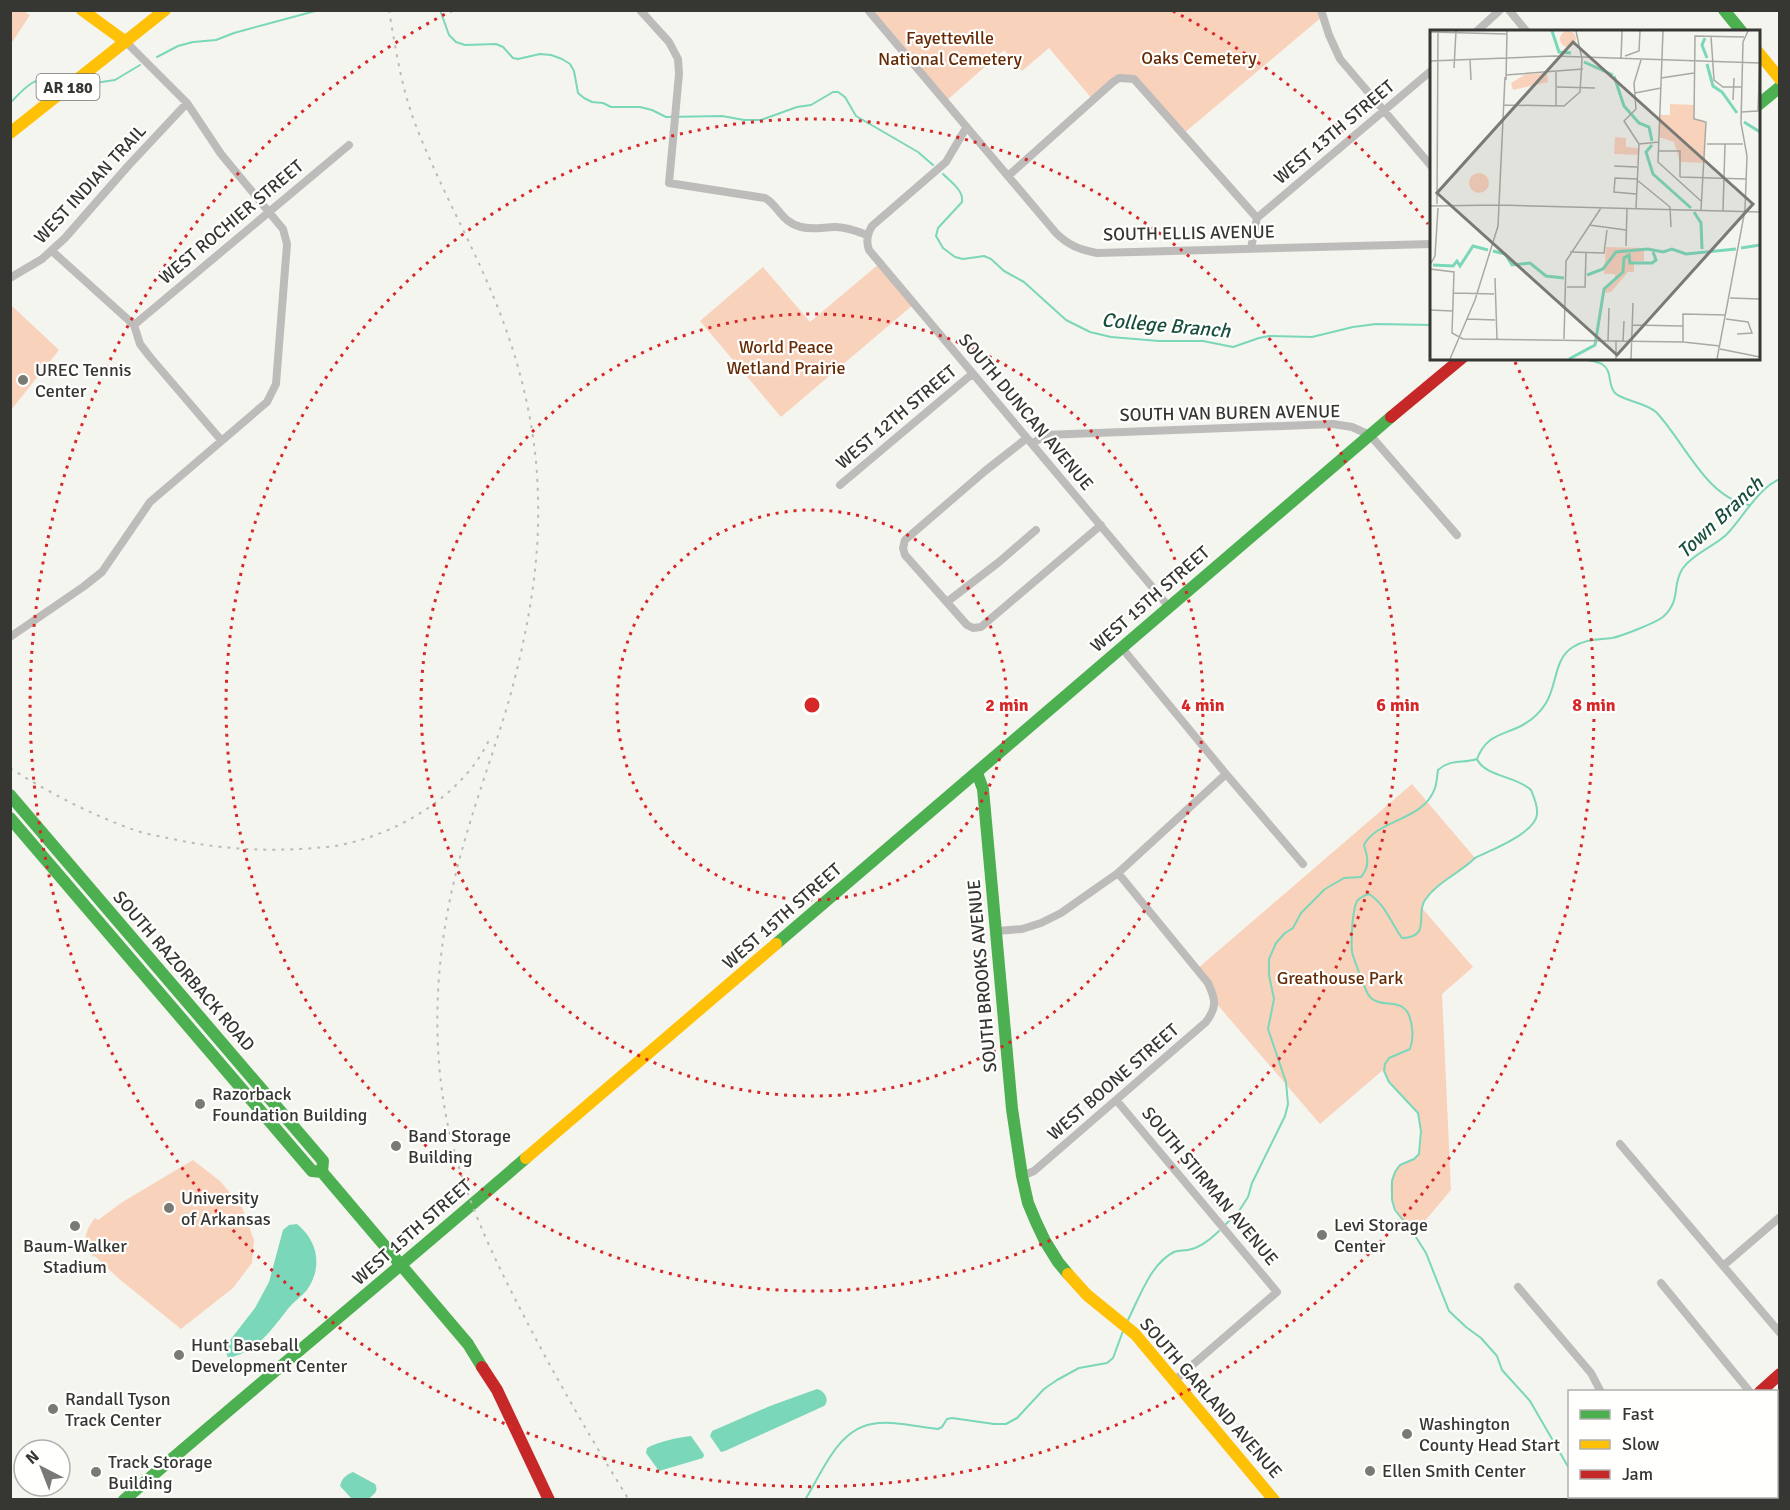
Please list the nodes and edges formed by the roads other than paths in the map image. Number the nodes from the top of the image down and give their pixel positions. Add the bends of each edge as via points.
1 (82, 10) edge
2 (165, 10) edge
3 (640, 10) edge
4 (868, 10) edge
5 (1321, 10) edge
6 (1500, 10) edge
7 (1509, 10) edge
8 (1724, 10) edge
9 (1478, 30) edge
10 (1525, 30) edge
11 (1740, 30) edge
12 (126, 42) junction
13 (1760, 55) edge
14 (1430, 71) edge
15 (1779, 79) edge
16 (1779, 87) edge
17 (188, 103) junction
18 (1760, 103) edge
19 (1385, 111) junction
20 (966, 128) junction
21 (10, 133) edge
22 (349, 145) dead end
23 (1430, 166) edge
24 (1008, 176) junction
25 (270, 212) junction
26 (1257, 218) junction
27 (867, 235) junction
28 (1430, 243) edge
29 (1251, 248) junction
30 (52, 251) junction
31 (10, 278) edge
32 (134, 325) junction
33 (1460, 360) edge
34 (972, 374) junction
35 (1370, 435) junction
36 (221, 440) junction
37 (1030, 441) junction
38 (840, 484) dead end
39 (1101, 525) junction
40 (1036, 530) dead end
41 (1456, 535) dead end
42 (947, 602) junction
43 (1169, 607) junction
44 (10, 637) edge
45 (1122, 648) junction
46 (977, 774) junction
47 (1226, 774) junction
48 (10, 795) edge
49 (10, 818) edge
50 (1303, 864) dead end
51 (1118, 873) junction
52 (997, 931) junction
53 (1117, 1101) junction
54 (1620, 1144) dead end
55 (322, 1172) junction
56 (1022, 1176) junction
57 (1779, 1217) edge
58 (401, 1265) junction
59 (1723, 1266) junction
60 (1661, 1283) dead end
61 (1518, 1287) dead end
62 (1779, 1334) edge
63 (1779, 1374) edge
64 (1175, 1380) junction
65 (1600, 1390) edge
66 (1748, 1390) edge
67 (1762, 1390) edge
68 (124, 1500) edge
69 (549, 1500) edge
70 (1274, 1500) edge

1 - 12 main road
2 - 12 main road, AR 180
3 - 27 street via 669,42 678,59 669,183 765,198 787,221 802,227 836,227
4 - 20 street, SOUTH ELLIS AVENUE
5 - 19 street via 1340,59
6 - 9 street
7 - 10 street
8 - 11 main road
12 - 17 street
12 - 21 main road, AR 180
13 - 15 main road
14 - 19 street, WEST 13TH STREET
16 - 18 main road
17 - 25 street via 221,154
17 - 30 street, WEST INDIAN TRAIL
19 - 23 street
19 - 26 street, WEST 13TH STREET
20 - 24 street, SOUTH ELLIS AVENUE
20 - 27 street via 946,162 872,226
22 - 25 street, WEST ROCHIER STREET
24 - 26 street via 1113,82 1127,77 1139,83
24 - 29 street, SOUTH ELLIS AVENUE via 1064,241 1086,251
25 - 32 street, WEST ROCHIER STREET
25 - 36 street via 283,229 287,244 276,384 267,402
26 - 29 street
27 - 34 street, SOUTH DUNCAN AVENUE via 869,250
28 - 29 street, SOUTH ELLIS AVENUE
30 - 31 street, WEST INDIAN TRAIL
30 - 32 street
32 - 36 street via 140,344
33 - 35 main road, WEST 15TH STREET
34 - 37 street, SOUTH DUNCAN AVENUE
34 - 38 street, WEST 12TH STREET
35 - 37 street, SOUTH VAN BUREN AVENUE via 1333,424 1045,435
35 - 41 street
35 - 43 main road, WEST 15TH STREET
36 - 44 street via 150,502 102,572
37 - 39 street, SOUTH DUNCAN AVENUE
37 - 42 street, SOUTH VAN BUREN AVENUE via 985,471 904,540 905,555
39 - 42 street via 981,627 967,625
39 - 43 street, SOUTH DUNCAN AVENUE
40 - 42 street
43 - 45 main road, WEST 15TH STREET
45 - 46 main road, WEST 15TH STREET
45 - 47 street
46 - 52 main road, SOUTH BROOKS AVENUE via 983,789
46 - 58 main road, WEST 15TH STREET
47 - 50 street
47 - 51 street
48 - 55 main road, SOUTH RAZORBACK ROAD via 323,1161
49 - 55 main road, SOUTH RAZORBACK ROAD via 312,1171
51 - 52 street via 1041,923
51 - 53 street, WEST BOONE STREET via 1208,983 1215,1003 1206,1022
52 - 56 main road, SOUTH BROOKS AVENUE via 1012,1109
53 - 56 street, WEST BOONE STREET via 1034,1171
53 - 64 street, SOUTH STIRMAN AVENUE via 1277,1292
54 - 59 street
55 - 58 main road, SOUTH RAZORBACK ROAD
56 - 64 main road, SOUTH GARLAND AVENUE via 1028,1203 1058,1262 1087,1295 1135,1334
57 - 59 street
58 - 68 main road, WEST 15TH STREET
58 - 69 main road, SOUTH RAZORBACK ROAD via 468,1344 497,1390
59 - 62 street
60 - 66 street
61 - 65 street via 1591,1373
63 - 67 main road
64 - 70 main road, SOUTH GARLAND AVENUE

